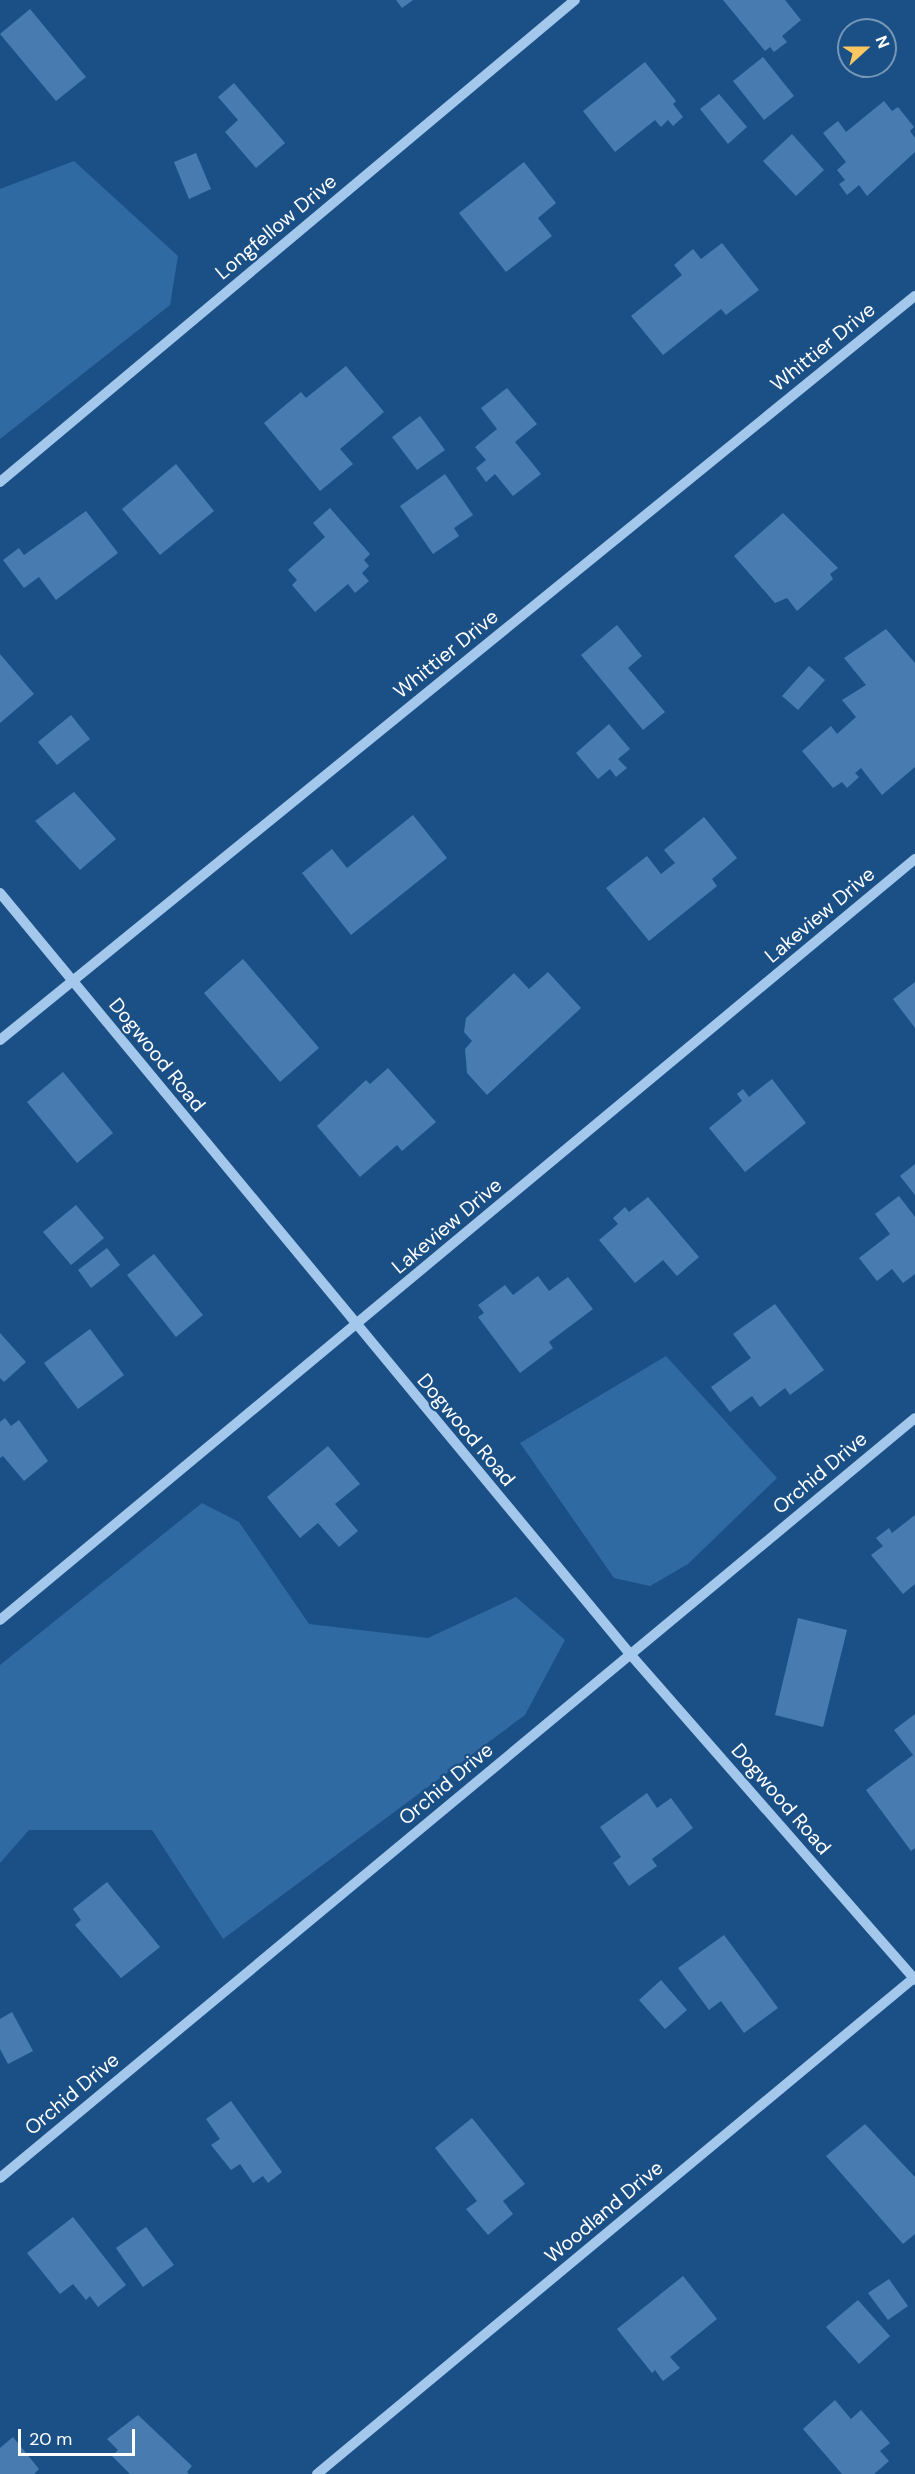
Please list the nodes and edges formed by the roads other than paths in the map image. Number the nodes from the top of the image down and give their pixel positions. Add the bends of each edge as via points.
1 (575, 0) edge
2 (915, 296) edge
3 (0, 482) edge
4 (915, 860) edge
5 (0, 893) edge
6 (72, 980) junction
7 (0, 1040) edge
8 (355, 1326) junction
9 (915, 1418) edge
10 (0, 1620) edge
11 (630, 1654) junction
12 (915, 1979) edge
13 (0, 2178) edge
14 (317, 2474) edge

1 - 3 street, Longfellow Drive
2 - 6 street, Whittier Drive
4 - 8 street, Lakeview Drive
5 - 6 street, Dogwood Road
6 - 7 street, Whittier Drive
6 - 8 street, Dogwood Road
8 - 10 street, Lakeview Drive
8 - 11 street, Dogwood Road
9 - 11 street, Orchid Drive
11 - 12 street, Dogwood Road
11 - 13 street, Orchid Drive
12 - 14 street, Woodland Drive

